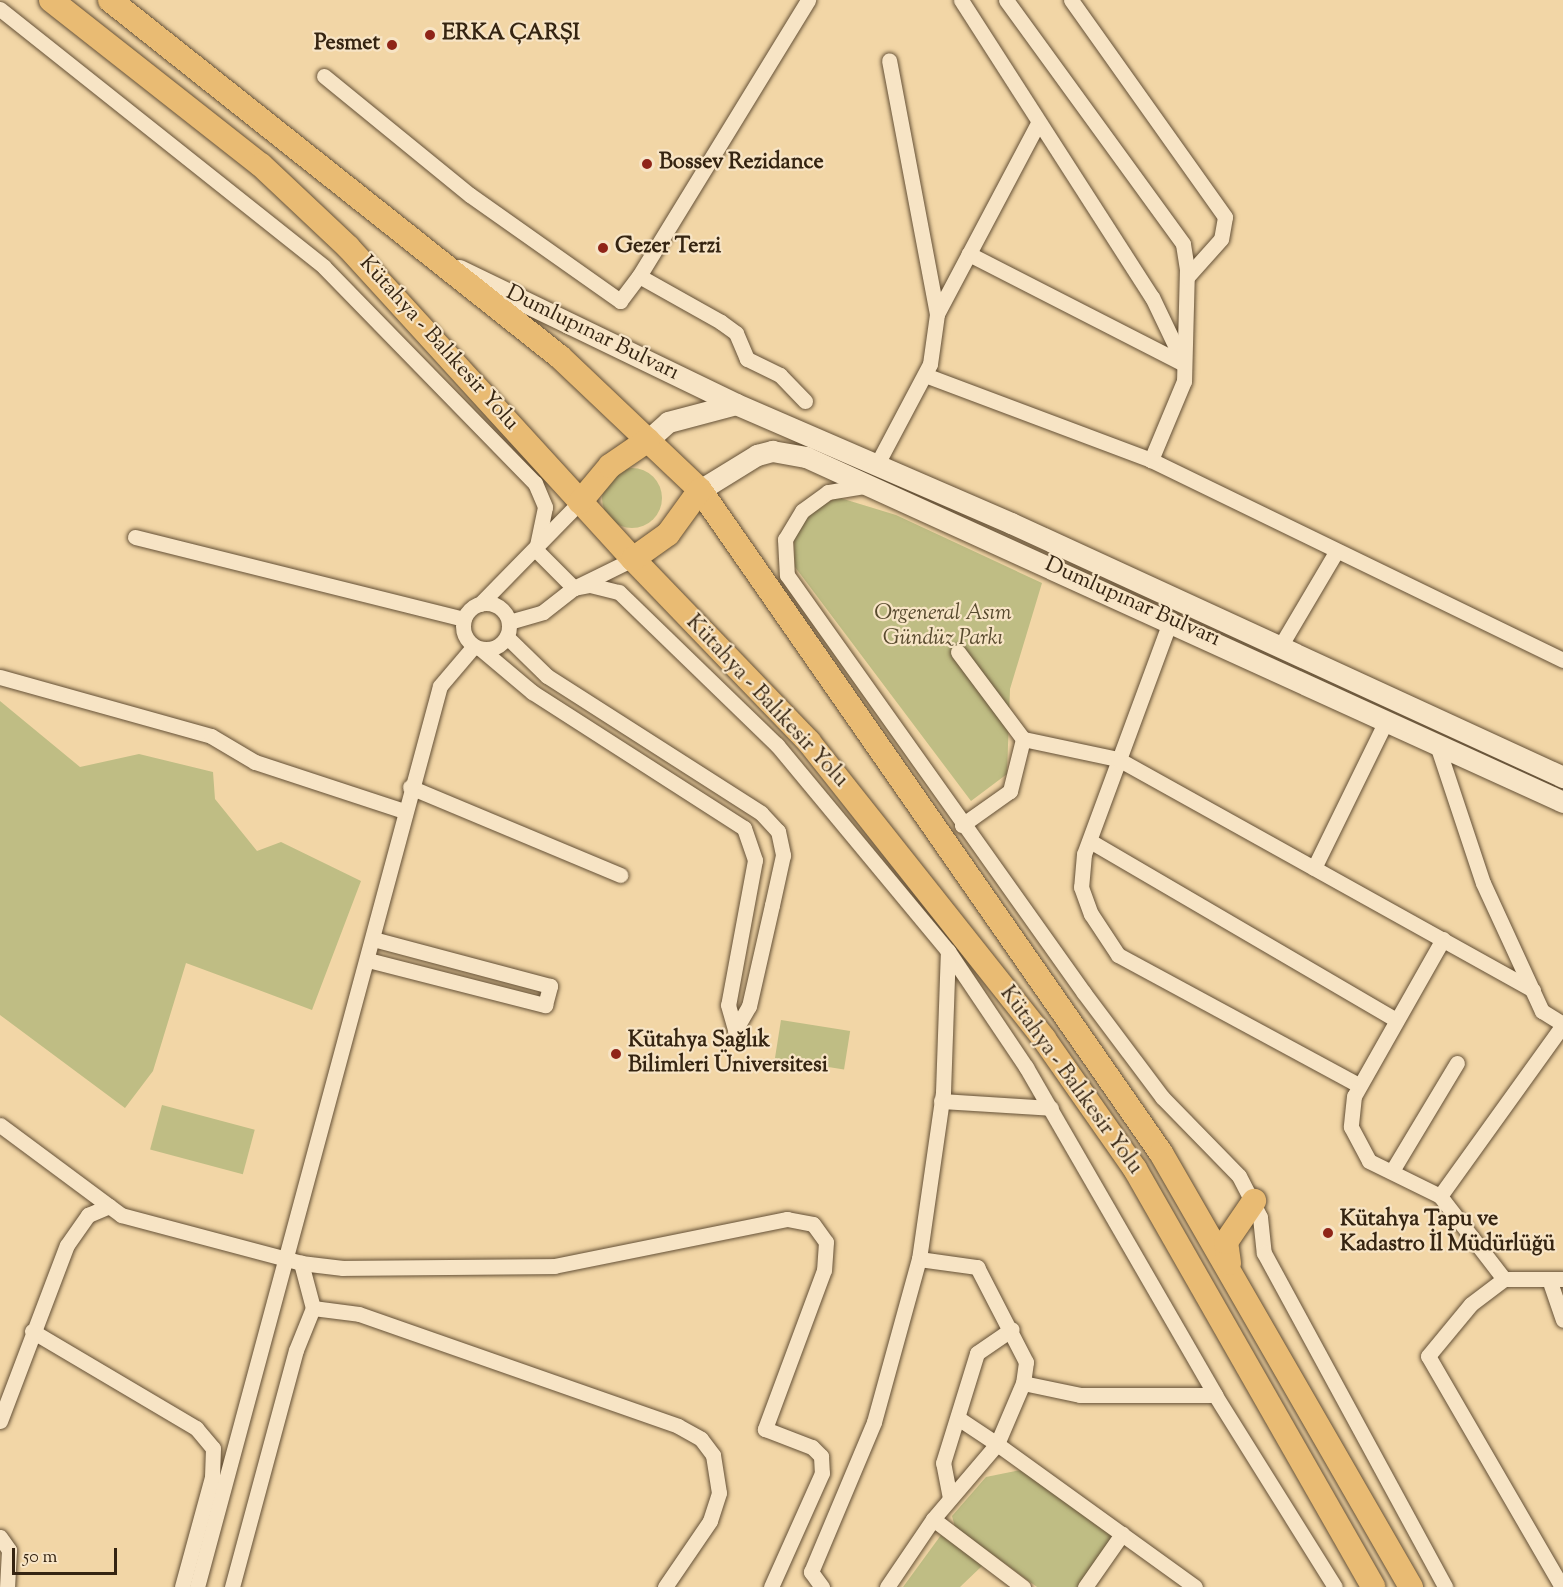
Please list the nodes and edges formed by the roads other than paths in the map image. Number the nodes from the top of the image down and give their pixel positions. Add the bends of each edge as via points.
1 (51, 0) edge
2 (110, 0) edge
3 (808, 0) edge
4 (961, 0) edge
5 (1006, 0) edge
6 (1071, 0) edge
7 (0, 9) edge
8 (889, 60) dead end
9 (324, 76) dead end
10 (1038, 123) junction
11 (969, 254) junction
12 (448, 265) junction
13 (639, 276) junction
14 (1187, 277) junction
15 (937, 314) junction
16 (1184, 363) junction
17 (925, 375) junction
18 (805, 401) dead end
19 (736, 404) junction
20 (648, 440) junction
21 (1151, 460) junction
22 (873, 476) junction
23 (700, 490) junction
24 (580, 502) junction
25 (135, 537) dead end
26 (536, 550) junction
27 (1336, 552) junction
28 (624, 564) junction
29 (574, 588) junction
30 (619, 592) junction
31 (480, 604) junction
32 (464, 619) junction
33 (1171, 619) junction
34 (508, 629) junction
35 (1281, 645) junction
36 (478, 648) junction
37 (958, 652) dead end
38 (1563, 660) edge
39 (0, 677) edge
40 (1384, 723) junction
41 (1023, 739) junction
42 (1438, 748) junction
43 (1118, 759) junction
44 (1563, 777) edge
45 (410, 787) junction
46 (1563, 802) edge
47 (404, 811) junction
48 (962, 825) junction
49 (1090, 841) junction
50 (1314, 868) junction
51 (620, 875) dead end
52 (373, 939) junction
53 (1443, 939) junction
54 (948, 951) junction
55 (368, 960) junction
56 (1533, 990) junction
57 (1396, 1020) junction
58 (1563, 1025) edge
59 (1457, 1063) dead end
60 (1358, 1085) junction
61 (941, 1101) junction
62 (1051, 1108) junction
63 (0, 1125) edge
64 (1392, 1171) junction
65 (1440, 1196) junction
66 (1254, 1201) junction
67 (109, 1206) junction
68 (919, 1259) junction
69 (281, 1261) junction
70 (302, 1263) junction
71 (1228, 1263) junction
72 (1504, 1279) junction
73 (1556, 1281) edge
74 (313, 1308) junction
75 (1563, 1320) edge
76 (1012, 1329) junction
77 (32, 1331) junction
78 (1023, 1383) junction
79 (1215, 1395) junction
80 (958, 1418) junction
81 (0, 1421) edge
82 (997, 1444) junction
83 (950, 1498) junction
84 (933, 1519) junction
85 (1122, 1534) junction
86 (0, 1537) edge
87 (1185, 1584) edge
88 (7, 1587) edge
89 (183, 1587) edge
90 (197, 1587) edge
91 (232, 1587) edge
92 (665, 1587) edge
93 (771, 1587) edge
94 (822, 1587) edge
95 (887, 1587) edge
96 (1023, 1587) edge
97 (1085, 1587) edge
98 (1335, 1587) edge
99 (1373, 1587) edge
100 (1410, 1587) edge
101 (1445, 1587) edge
102 (1562, 1587) edge

1 - 24 highway, Kütahya - Balıkesir Yolu via 261,165 348,247
2 - 12 highway, Kütahya - Balıkesir Yolu
3 - 13 street
4 - 10 street
5 - 14 street via 1183,244
6 - 14 street via 1224,217 1221,239
7 - 26 street via 324,267 535,483 545,507
8 - 15 street
9 - 13 street via 470,195 620,301
10 - 11 street
10 - 16 street via 1152,297
11 - 15 street
11 - 16 street
12 - 19 main road, Dumlupınar Bulvarı
12 - 20 highway, Kütahya - Balıkesir Yolu via 603,395
13 - 18 street via 722,322 736,333 747,359 780,375
14 - 16 street
15 - 17 street
16 - 21 street via 1184,381
17 - 21 street
17 - 22 street
19 - 20 main road, Dumlupınar Bulvarı via 668,422
19 - 22 main road, Dumlupınar Bulvarı
20 - 23 highway, Kütahya - Balıkesir Yolu
20 - 24 highway via 610,466
21 - 27 street
22 - 23 main road, Dumlupınar Bulvarı via 772,451 743,460
22 - 33 main road, Dumlupınar Bulvarı
22 - 35 main road, Dumlupınar Bulvarı
22 - 48 street via 828,492 802,512 785,540 787,575
23 - 28 highway via 668,534
23 - 71 highway, Kütahya - Balıkesir Yolu via 1161,1153
24 - 26 street
24 - 28 highway, Kütahya - Balıkesir Yolu
25 - 32 street
26 - 29 street
26 - 31 street
27 - 35 street
27 - 38 street
28 - 29 street
28 - 30 street
28 - 99 highway, Kütahya - Balıkesir Yolu via 809,742 1044,1039 1135,1169
29 - 30 street via 590,585
29 - 34 street via 543,612
30 - 54 street via 777,745
31 - 32 street
31 - 34 street via 495,605
32 - 36 street via 464,634
33 - 40 main road, Dumlupınar Bulvarı
33 - 43 street
34 - 36 street via 496,647
34 - 36 street via 547,676 728,791 778,831 783,855 779,875 749,1006 735,1030 728,1005 755,860 744,828 532,692
35 - 44 main road, Dumlupınar Bulvarı
36 - 45 street via 440,686
37 - 41 street
39 - 47 street via 211,736 255,762
40 - 42 main road, Dumlupınar Bulvarı
40 - 50 street
41 - 43 street
41 - 48 street via 1010,791
42 - 46 main road, Dumlupınar Bulvarı
42 - 56 street via 1483,883
43 - 49 street
43 - 50 street
45 - 47 street
45 - 51 street
47 - 52 street
48 - 66 street via 1162,1097 1239,1176
49 - 57 street
49 - 60 street via 1081,887 1118,955
50 - 53 street
52 - 55 street
52 - 55 street via 550,986 545,1005
53 - 56 street
53 - 57 street
54 - 61 street
54 - 62 street
55 - 69 street
56 - 58 street via 1542,1011
57 - 60 street
58 - 65 street
59 - 64 street
60 - 64 street via 1351,1127 1358,1148 1369,1161
61 - 62 street
61 - 68 street
62 - 79 street
63 - 67 street
64 - 65 street
65 - 72 street
66 - 71 highway via 1226,1242
66 - 101 street via 1264,1253
67 - 69 street via 121,1215
67 - 77 street via 77,1226
68 - 76 street via 977,1267
68 - 94 street via 874,1422 810,1572
69 - 70 street
69 - 90 street
70 - 74 street
70 - 93 street via 343,1268 554,1266 787,1219 813,1224 826,1242 824,1270 765,1429 812,1447 821,1456 822,1473
71 - 100 highway, Kütahya - Balıkesir Yolu
72 - 73 street
72 - 102 street via 1471,1304 1428,1356
73 - 75 street
74 - 91 street via 296,1350
74 - 92 street via 359,1314 678,1426 700,1439 713,1455 719,1493 710,1521
76 - 78 street via 1026,1362
76 - 80 street via 977,1353
77 - 81 street
77 - 89 street via 196,1428 213,1448 214,1469
78 - 79 street via 1080,1395
78 - 82 street
79 - 98 street
80 - 82 street
80 - 83 street via 943,1463
82 - 83 street
82 - 85 street
83 - 84 street
84 - 95 street
84 - 96 street
85 - 87 street
85 - 97 street
86 - 88 street via 11,1566

